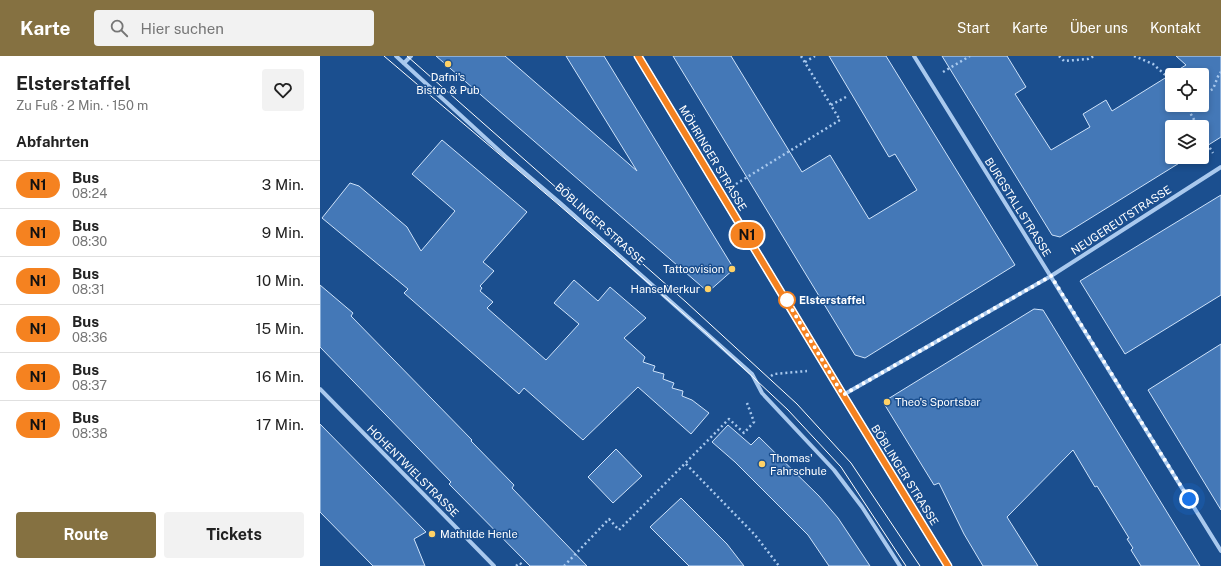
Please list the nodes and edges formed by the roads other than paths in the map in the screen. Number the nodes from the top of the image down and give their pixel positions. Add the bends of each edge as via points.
1 (396, 56) edge
2 (411, 56) edge
3 (638, 56) edge
4 (914, 56) edge
5 (404, 63) junction
6 (1221, 167) edge
7 (1051, 276) junction
8 (320, 389) edge
9 (843, 395) junction
10 (1221, 552) edge
11 (494, 566) edge
12 (900, 566) edge
13 (948, 566) edge

1 - 5 street, BÖBLINGER STRASSE
2 - 5 street
3 - 9 street, MÖHRINGER STRASSE
4 - 7 street, BURGSTALLSTRASSE
5 - 12 street, BÖBLINGER STRASSE via 505,156 752,374 762,393 834,470 862,507
6 - 7 street, NEUGEREUTSTRASSE
7 - 9 street, NEUGEREUTSTRASSE
7 - 10 street, BURGSTALLSTRASSE
8 - 11 street, HOHENTWIELSTRASSE
9 - 13 street, BÖBLINGER STRASSE

